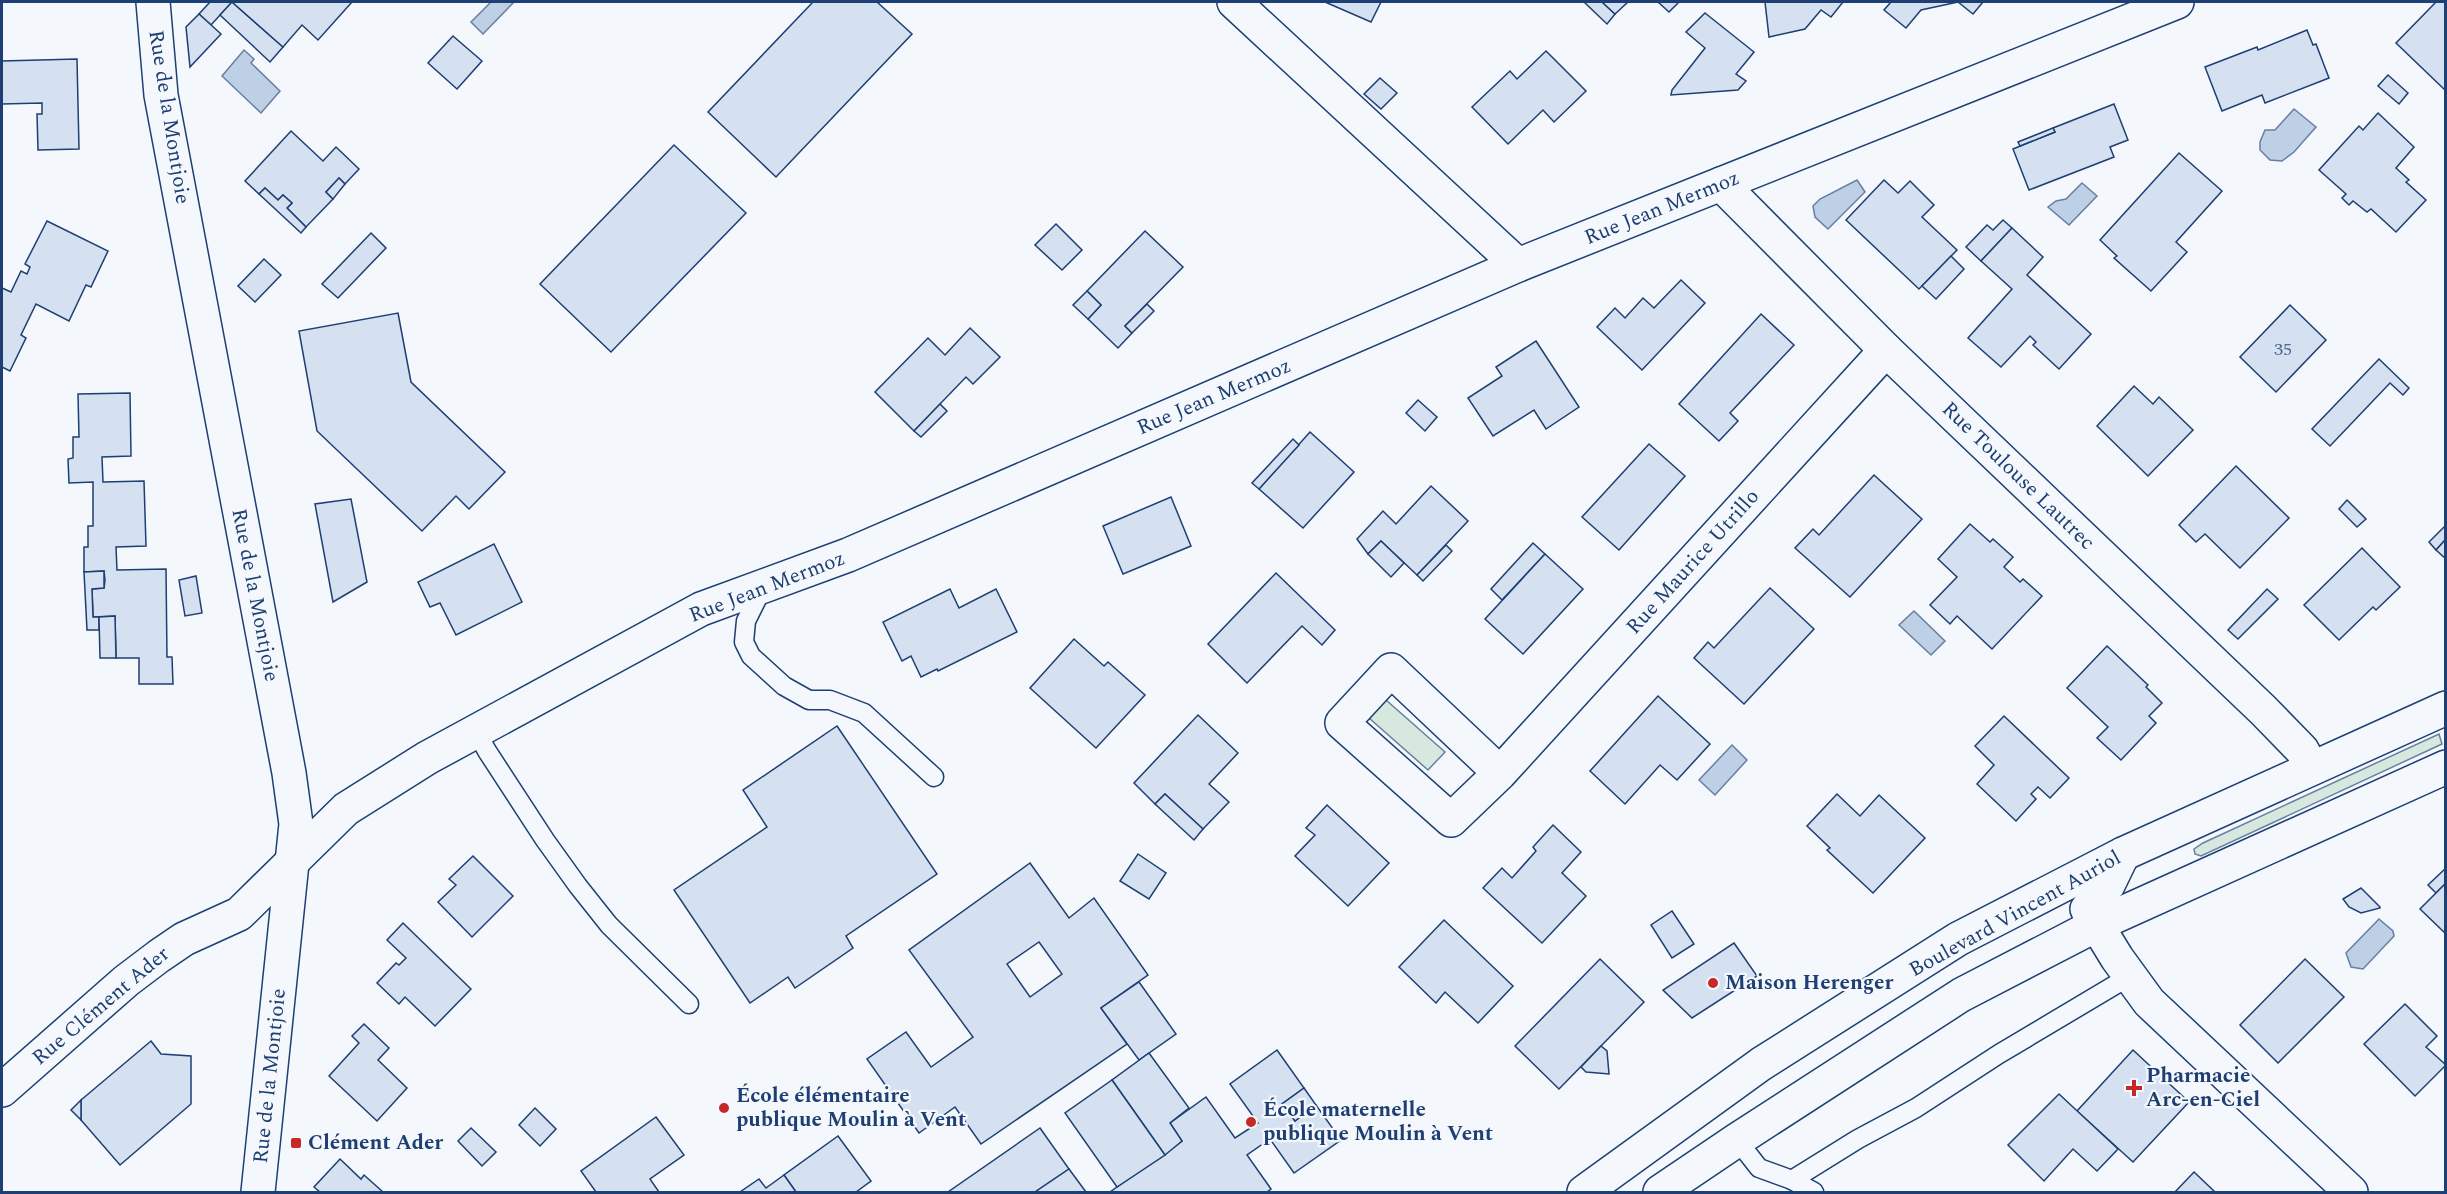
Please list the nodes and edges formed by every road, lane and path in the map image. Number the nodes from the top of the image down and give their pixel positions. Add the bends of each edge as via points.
1 (153, 2) edge
2 (1234, 2) edge
3 (2177, 2) edge
4 (1721, 184) junction
5 (1518, 265) junction
6 (1886, 350) junction
7 (764, 586) junction
8 (2445, 708) edge
9 (476, 731) junction
10 (2445, 767) edge
11 (2312, 768) junction
12 (1500, 773) junction
13 (934, 777) dead end
14 (2122, 854) junction
15 (291, 864) junction
16 (2096, 925) junction
17 (2130, 976) junction
18 (689, 1004) dead end
19 (2, 1090) edge
20 (1737, 1140) junction
21 (1792, 1180) junction
22 (258, 1192) edge
23 (1584, 1192) edge
24 (1660, 1192) edge
25 (1814, 1192) edge
26 (2351, 1192) edge

1 - 15 street, Rue de la Montjoie via 161,95 289,773 296,824
2 - 5 street
3 - 4 street, Rue Jean Mermoz
4 - 5 street, Rue Jean Mermoz
4 - 6 street, Rue Toulouse Lautrec
5 - 7 street, Rue Jean Mermoz via 848,555
6 - 11 street, Rue Toulouse Lautrec via 2263,710 2302,750
6 - 12 street, Rue Maurice Utrillo
7 - 9 street, Rue Jean Mermoz via 701,609
7 - 13 lane via 746,621 744,642 751,656 784,686 809,700 830,700 864,713
8 - 11 street, Boulevard Vincent Auriol
9 - 15 street, Rue Jean Mermoz via 346,809
9 - 18 lane via 578,886 609,925
10 - 16 street
11 - 14 street, Boulevard Vincent Auriol
12 - 12 street, Rue Maurice Utrillo via 1451,820 1342,723 1391,670
14 - 16 street via 2108,885 2087,909
14 - 23 street, Boulevard Vincent Auriol via 1948,946 1761,1064
15 - 19 street, Rue Clément Ader via 238,914 184,939 126,981
15 - 22 street, Rue de la Montjoie
16 - 17 street
16 - 20 street via 1961,995
17 - 21 lane
17 - 26 street via 2149,1002
20 - 21 lane via 1759,1168
20 - 24 street
21 - 25 lane

